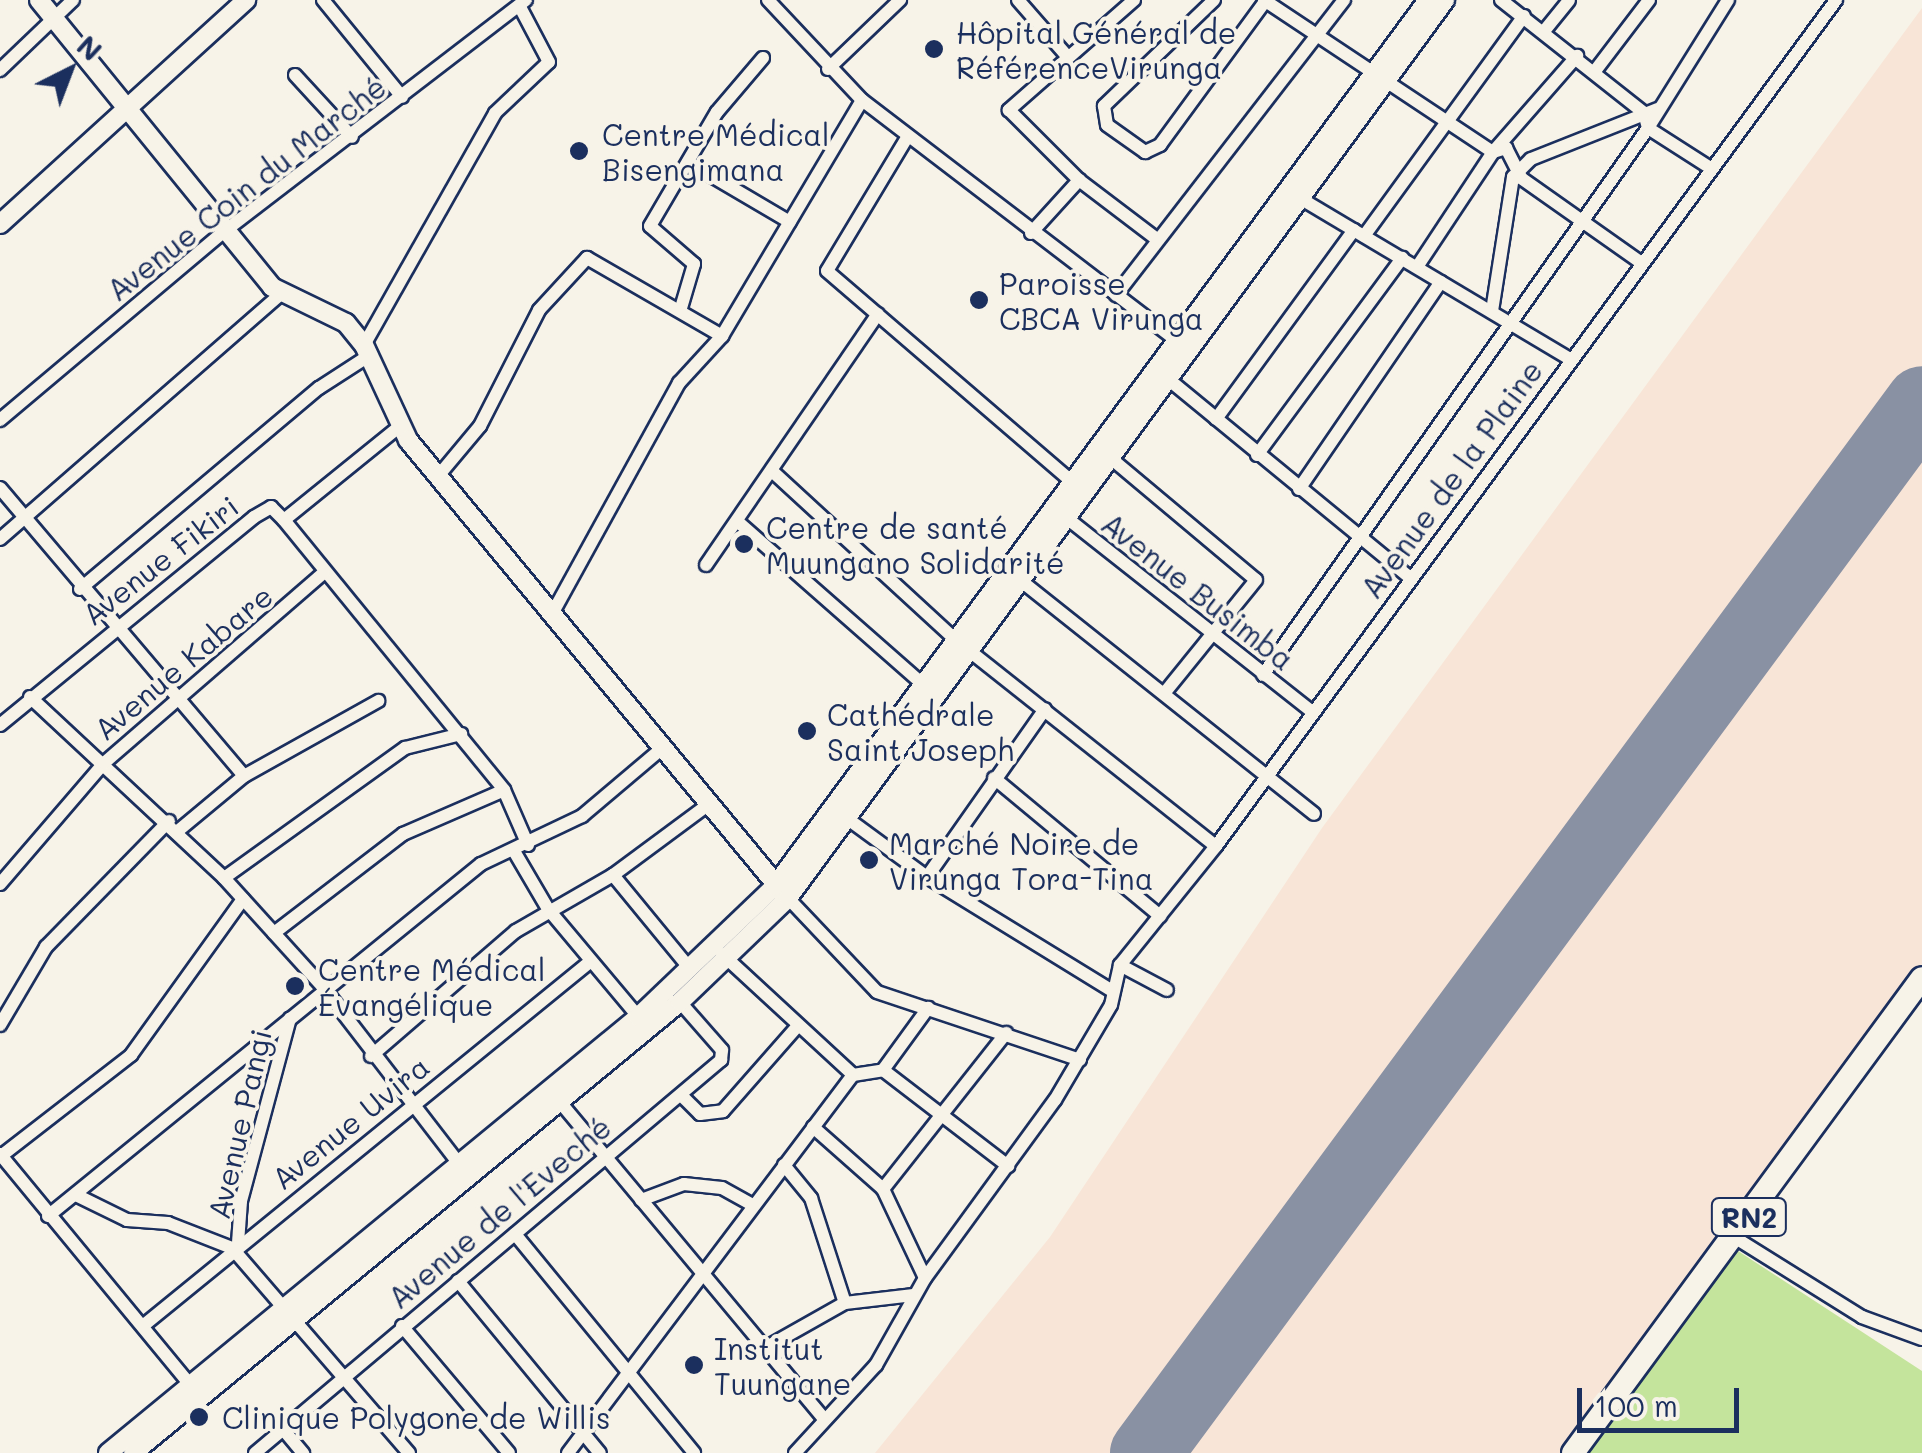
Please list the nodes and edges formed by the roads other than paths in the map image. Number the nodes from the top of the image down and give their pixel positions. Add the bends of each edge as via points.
1 (39, 0) edge
2 (73, 0) edge
3 (246, 0) edge
4 (323, 0) edge
5 (900, 0) edge
6 (1018, 0) edge
7 (1134, 0) edge
8 (1214, 0) edge
9 (1265, 0) edge
10 (1344, 0) edge
11 (1428, 0) edge
12 (1445, 0) edge
13 (1501, 0) edge
14 (1569, 0) edge
15 (1648, 0) edge
16 (1728, 0) edge
17 (1836, 0) edge
18 (770, 1) edge
19 (523, 4) edge
20 (1524, 16) junction
21 (54, 17) junction
22 (1545, 30) junction
23 (1316, 36) junction
24 (1066, 56) junction
25 (1577, 56) junction
26 (762, 58) dead end
27 (0, 70) edge
28 (828, 70) junction
29 (1595, 70) junction
30 (295, 75) dead end
31 (1380, 78) junction
32 (402, 97) junction
33 (862, 100) junction
34 (130, 104) junction
35 (1650, 111) junction
36 (1448, 120) junction
37 (1648, 128) junction
38 (352, 136) junction
39 (908, 136) junction
40 (1493, 156) junction
41 (688, 162) junction
42 (1712, 169) junction
43 (1516, 174) junction
44 (1079, 180) junction
45 (1294, 195) junction
46 (1580, 221) junction
47 (790, 222) junction
48 (0, 224) edge
49 (226, 230) junction
50 (1031, 233) junction
51 (1359, 233) junction
52 (1158, 240) junction
53 (1402, 258) junction
54 (1640, 262) junction
55 (1417, 267) junction
56 (1441, 282) junction
57 (281, 294) junction
58 (1116, 296) junction
59 (680, 308) junction
60 (1492, 310) junction
61 (878, 314) junction
62 (1509, 320) junction
63 (722, 336) junction
64 (1184, 346) junction
65 (367, 350) junction
66 (1570, 358) junction
67 (1162, 374) junction
68 (1216, 419) junction
69 (0, 420) edge
70 (399, 427) junction
71 (1104, 453) junction
72 (1257, 455) junction
73 (772, 472) junction
74 (439, 475) junction
75 (0, 488) edge
76 (1080, 488) junction
77 (1299, 489) junction
78 (1060, 513) junction
79 (26, 518) junction
80 (284, 520) junction
81 (737, 521) junction
82 (0, 539) edge
83 (1360, 540) junction
84 (706, 565) dead end
85 (324, 573) junction
86 (1014, 576) junction
87 (1410, 576) junction
88 (80, 589) junction
89 (552, 614) junction
90 (114, 628) junction
91 (1210, 633) junction
92 (963, 646) junction
93 (1263, 676) junction
94 (930, 690) junction
95 (1166, 691) junction
96 (179, 695) junction
97 (30, 698) junction
98 (378, 701) dead end
99 (1045, 710) junction
100 (1312, 712) junction
101 (0, 724) edge
102 (461, 734) junction
103 (659, 751) junction
104 (104, 763) junction
105 (1268, 775) junction
106 (244, 776) junction
107 (994, 778) junction
108 (504, 790) junction
109 (705, 807) junction
110 (841, 814) junction
111 (1314, 814) dead end
112 (174, 826) junction
113 (1216, 846) junction
114 (521, 848) junction
115 (613, 875) junction
116 (224, 878) junction
117 (926, 878) junction
118 (0, 884) edge
119 (782, 892) junction
120 (243, 899) junction
121 (548, 910) junction
122 (1160, 916) junction
123 (274, 934) junction
124 (723, 955) junction
125 (591, 961) junction
126 (1120, 966) junction
127 (692, 970) junction
128 (1922, 978) edge
129 (322, 987) junction
130 (1111, 990) junction
131 (1167, 990) dead end
132 (680, 1002) junction
133 (928, 1008) junction
134 (290, 1016) junction
135 (643, 1023) junction
136 (0, 1025) edge
137 (795, 1030) junction
138 (1006, 1033) junction
139 (371, 1056) junction
140 (1080, 1060) junction
141 (883, 1070) junction
142 (852, 1075) junction
143 (547, 1087) junction
144 (681, 1095) junction
145 (560, 1102) junction
146 (412, 1105) junction
147 (942, 1120) junction
148 (813, 1127) junction
149 (1, 1155) edge
150 (605, 1156) junction
151 (784, 1165) junction
152 (1008, 1166) junction
153 (463, 1168) junction
154 (884, 1190) junction
155 (76, 1196) junction
156 (642, 1200) junction
157 (753, 1204) junction
158 (48, 1216) junction
159 (515, 1234) junction
160 (1734, 1238) junction
161 (235, 1246) junction
162 (702, 1273) junction
163 (925, 1278) junction
164 (458, 1281) junction
165 (914, 1295) junction
166 (844, 1304) junction
167 (287, 1310) junction
168 (144, 1324) junction
169 (402, 1326) junction
170 (1922, 1339) edge
171 (764, 1348) junction
172 (627, 1370) junction
173 (342, 1373) junction
174 (194, 1388) junction
175 (822, 1417) junction
176 (282, 1428) junction
177 (582, 1432) junction
178 (108, 1453) edge
179 (133, 1453) edge
180 (255, 1453) edge
181 (303, 1453) edge
182 (409, 1453) edge
183 (509, 1453) edge
184 (568, 1453) edge
185 (600, 1453) edge
186 (694, 1453) edge
187 (794, 1453) edge
188 (1573, 1453) edge

1 - 21 main road
2 - 21 street
3 - 34 main road
4 - 32 street
5 - 28 street
6 - 24 street
7 - 24 street
8 - 9 street via 1104,106 1107,125 1145,152 1160,146
9 - 23 street
10 - 23 street
11 - 31 main road
12 - 31 main road
13 - 20 street
14 - 22 street
15 - 29 street
16 - 35 street
17 - 42 street, Avenue de la Plaine
18 - 28 street
19 - 32 street, Avenue Coin du Marché
19 - 65 street via 549,62 495,114
20 - 22 street
20 - 36 street
21 - 27 street
21 - 34 main road
22 - 25 street
23 - 31 street
23 - 52 street
24 - 44 street via 1009,110
25 - 29 street
25 - 40 street
26 - 41 street
28 - 33 street
29 - 35 street
30 - 38 street
31 - 36 street
31 - 45 main road
32 - 38 street, Avenue Coin du Marché
33 - 39 street
33 - 47 street
34 - 48 main road
34 - 49 main road
35 - 37 street
35 - 43 street
36 - 40 street
36 - 51 street
37 - 42 street
37 - 46 street
38 - 49 street, Avenue Coin du Marché
39 - 50 street
39 - 61 street via 827,264 832,278
40 - 43 street
40 - 43 street via 1506,148
40 - 55 street
41 - 47 street
41 - 59 street via 650,226 694,264
42 - 54 street, Avenue de la Plaine
43 - 46 street
43 - 60 street
44 - 50 street
44 - 52 street
45 - 51 street
45 - 64 main road
46 - 54 street
46 - 62 street
47 - 63 street
49 - 57 main road
49 - 69 street, Avenue Coin du Marché
50 - 58 street
51 - 53 street
51 - 68 street
52 - 58 street
53 - 55 street
53 - 72 street
54 - 66 street, Avenue de la Plaine
55 - 56 street
56 - 60 street
56 - 77 street
57 - 65 main road via 346,323
57 - 79 street
58 - 64 street
59 - 63 street
59 - 74 street via 587,258 540,310 480,426
60 - 62 street
61 - 73 street
61 - 76 street
62 - 66 street
62 - 83 street
63 - 89 street via 679,383
64 - 67 main road
65 - 70 main road
65 - 88 street
66 - 87 street, Avenue de la Plaine
67 - 68 street
67 - 71 main road
68 - 72 street
70 - 74 main road
70 - 80 street, Avenue Fikiri
71 - 76 main road
71 - 91 street via 1254,576
72 - 77 street
73 - 81 street
73 - 92 street
74 - 89 main road
75 - 79 street
76 - 78 main road
77 - 83 street
78 - 86 main road
78 - 91 street, Avenue Busimba
79 - 82 street
79 - 88 street
80 - 85 street
80 - 90 street, Avenue Fikiri via 272,507 254,517
81 - 84 street
81 - 94 street
83 - 87 street
83 - 93 street
85 - 96 street, Avenue Kabare via 280,618
85 - 102 street
86 - 92 main road
86 - 95 street
87 - 100 street, Avenue de la Plaine
88 - 90 street
89 - 103 main road
90 - 96 street
90 - 97 street, Avenue Fikiri
91 - 93 street, Avenue Busimba
91 - 95 street
92 - 94 main road
92 - 99 street
93 - 100 street, Avenue Busimba
94 - 110 main road
95 - 105 street
96 - 104 street, Avenue Kabare
96 - 106 street
97 - 101 street, Avenue Fikiri
97 - 104 street
98 - 106 street
99 - 107 street
99 - 113 street
100 - 105 street, Avenue de la Plaine
102 - 108 street
102 - 116 street via 405,748
103 - 109 main road
103 - 114 street via 598,806
104 - 112 street
104 - 118 street, Avenue Kabare
105 - 111 street
105 - 113 street, Avenue de la Plaine
106 - 112 street
107 - 117 street
107 - 122 street
108 - 114 street
108 - 123 street via 403,834
109 - 115 street
109 - 119 main road
110 - 117 street
110 - 119 main road
112 - 116 street
112 - 136 street via 46,947
113 - 122 street, Avenue de la Plaine
114 - 121 street
114 - 129 street via 481,864 355,971
115 - 121 street
115 - 127 street
116 - 120 street
117 - 130 street
119 - 124 main road
119 - 133 street via 866,985
120 - 123 street
120 - 149 street via 131,1055
121 - 125 street
121 - 139 street
122 - 126 street, Avenue de la Plaine
123 - 129 street
124 - 127 main road
124 - 132 main road
124 - 137 street
125 - 135 street
125 - 146 street, Avenue Uvira
126 - 130 street, Avenue de la Plaine
126 - 131 street
127 - 135 main road
128 - 160 highway, RN2
129 - 134 street
129 - 139 street
130 - 140 street, Avenue de la Plaine via 1111,1006
132 - 135 main road
132 - 144 street, Avenue de l'Eveché via 724,1055
133 - 138 street
133 - 141 street
134 - 155 street
134 - 161 street, Avenue Pangi
135 - 143 main road
135 - 145 main road
137 - 142 street
137 - 144 street via 723,1111 700,1114
138 - 140 street
138 - 147 street
139 - 146 street
140 - 152 street, Avenue de la Plaine
141 - 142 street
141 - 147 street
142 - 148 street
143 - 145 street
143 - 153 main road
144 - 150 street, Avenue de l'Eveché
145 - 150 street
145 - 153 main road
146 - 153 street
146 - 161 street, Avenue Uvira
147 - 152 street
147 - 154 street
148 - 151 street
148 - 154 street
149 - 158 street
150 - 156 street
150 - 159 street, Avenue de l'Eveché
151 - 157 street
151 - 166 street via 811,1198
152 - 163 street, Avenue de la Plaine
153 - 167 main road
154 - 163 street
155 - 158 street
155 - 161 street via 126,1220 168,1223
156 - 157 street via 684,1184 722,1188
156 - 162 street
157 - 162 street
158 - 168 street
159 - 164 street, Avenue de l'Eveché
159 - 172 street
160 - 170 street via 1862,1317
160 - 188 highway, RN2
161 - 167 street
161 - 168 street, Avenue Uvira
162 - 171 street
162 - 172 street
163 - 165 street, Avenue de la Plaine
164 - 169 street, Avenue de l'Eveché
164 - 177 street
165 - 166 street
165 - 175 street, Avenue de la Plaine via 876,1365
166 - 171 street
167 - 173 street
167 - 174 main road
168 - 174 street
169 - 173 street, Avenue de l'Eveché
169 - 183 street
171 - 175 street
172 - 177 street
172 - 186 street
173 - 176 street, Avenue de l'Eveché
173 - 182 street
174 - 178 main road
174 - 179 main road
175 - 187 street, Avenue de la Plaine
176 - 180 street, Avenue de l'Eveché
176 - 181 street
177 - 184 street
177 - 185 street

